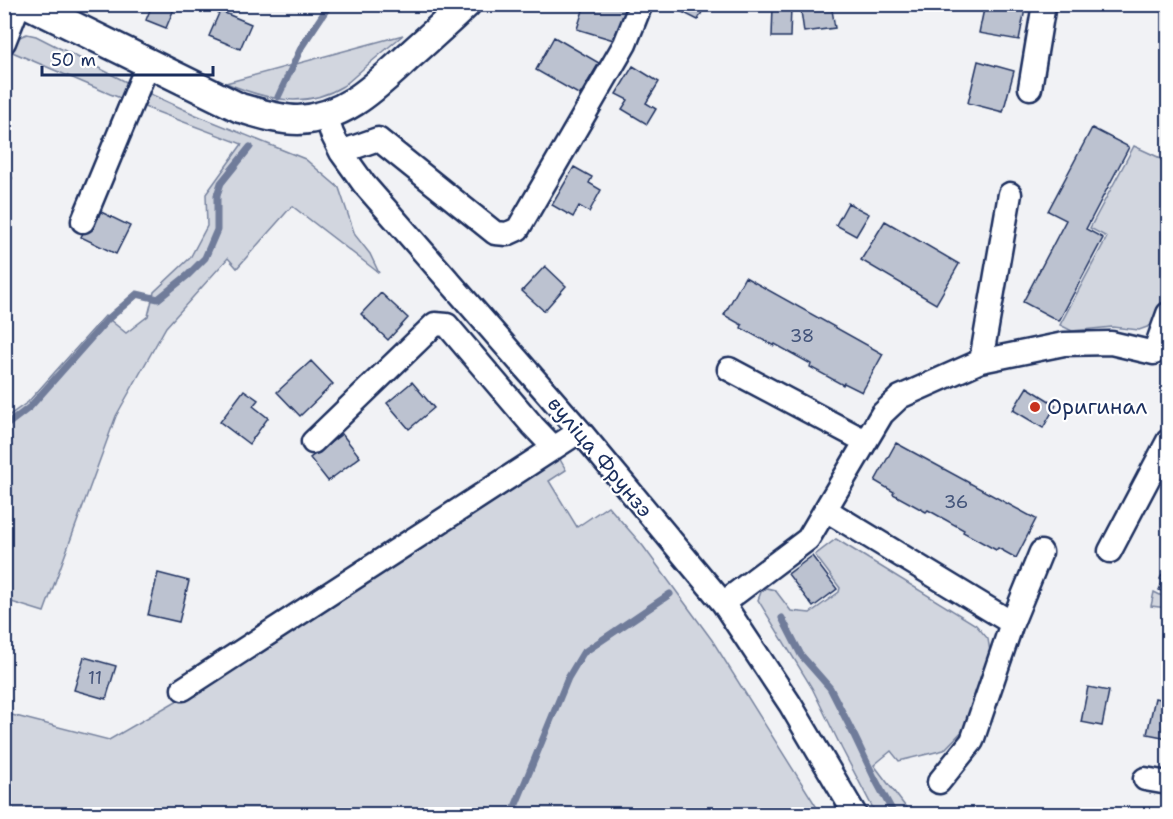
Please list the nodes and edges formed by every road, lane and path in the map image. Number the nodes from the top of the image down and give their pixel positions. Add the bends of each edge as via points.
1 (20, 4) edge
2 (28, 4) edge
3 (466, 4) edge
4 (641, 4) edge
5 (1044, 4) edge
6 (4, 42) edge
7 (148, 64) junction
8 (1030, 88) dead end
9 (327, 115) junction
10 (341, 152) junction
11 (1010, 194) dead end
12 (83, 221) dead end
13 (1168, 314) edge
14 (1161, 359) edge
15 (981, 362) junction
16 (729, 369) dead end
17 (580, 431) junction
18 (865, 441) junction
19 (1168, 441) edge
20 (313, 442) dead end
21 (554, 448) junction
22 (826, 510) junction
23 (1110, 551) dead end
24 (1041, 552) dead end
25 (723, 603) junction
26 (1012, 623) junction
27 (183, 688) dead end
28 (1145, 779) dead end
29 (939, 782) dead end
30 (1168, 783) edge
31 (855, 814) edge

1 - 6 street
2 - 7 main road
3 - 9 main road via 369,93
4 - 10 street via 625,44 518,229 507,234 495,233 378,139
5 - 8 street
7 - 9 main road via 240,108 298,120
7 - 12 street
9 - 10 street, вуліца Фрунзэ
10 - 17 street, вуліца Фрунзэ via 364,184
11 - 15 street
13 - 14 street
14 - 15 street via 1111,343 1064,345
15 - 18 street via 900,398 882,414
16 - 18 street
17 - 21 street
17 - 25 street, вуліца Фрунзэ
18 - 22 street
19 - 23 street
20 - 21 street via 435,324 447,325
21 - 27 street
22 - 25 street via 808,539
22 - 26 street
24 - 26 street
25 - 31 street, вуліца Фрунзэ via 790,704
26 - 29 street via 972,741
28 - 30 street

